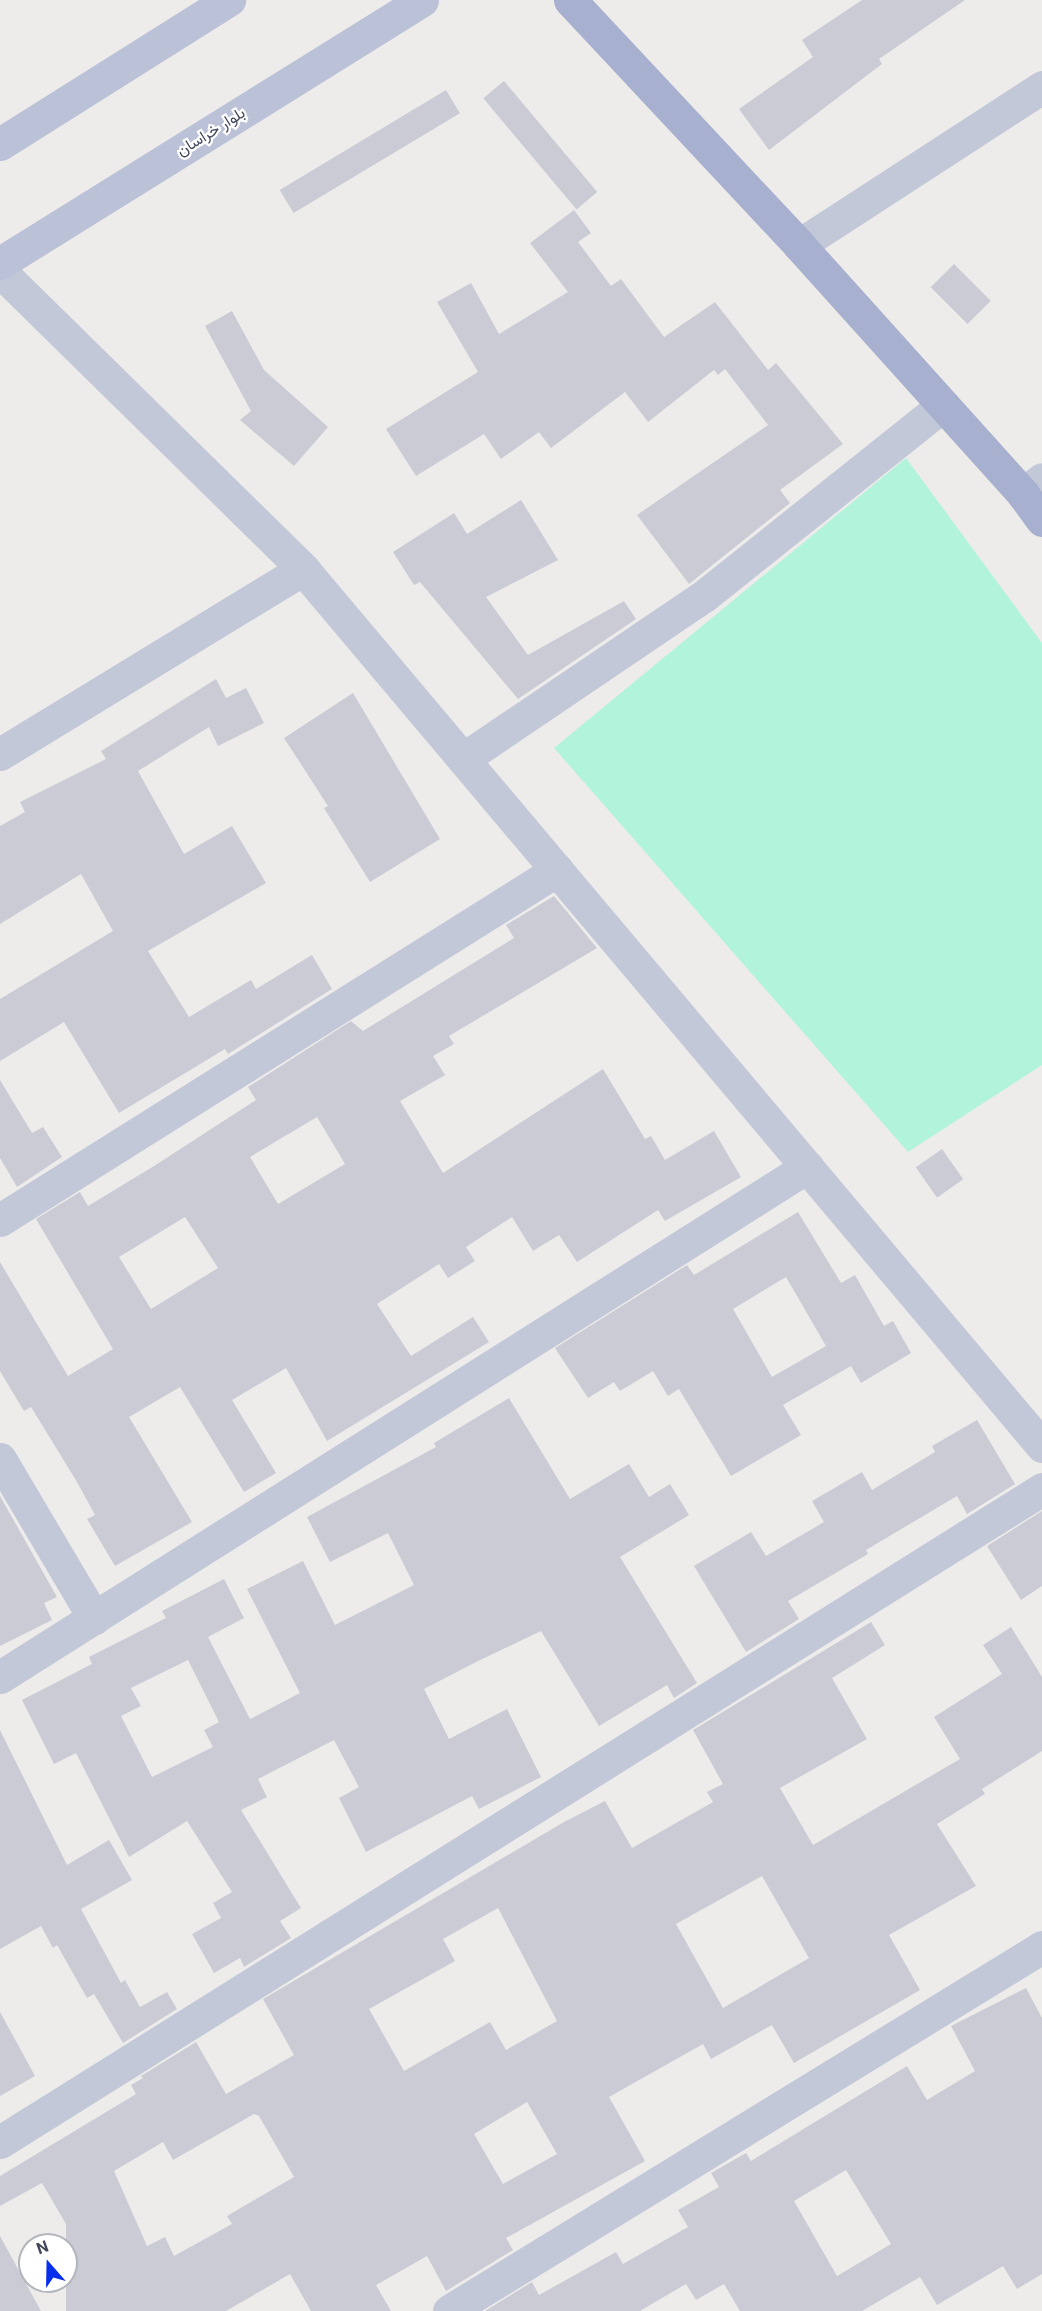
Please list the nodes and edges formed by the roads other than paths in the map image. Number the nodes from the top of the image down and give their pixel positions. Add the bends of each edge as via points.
1 (229, 0) edge
2 (422, 0) edge
3 (576, 2) edge
4 (1042, 87) edge
5 (0, 144) edge
6 (799, 245) junction
7 (0, 263) edge
8 (0, 271) edge
9 (943, 405) junction
10 (1033, 486) edge
11 (1042, 520) edge
12 (303, 569) junction
13 (0, 754) edge
14 (463, 759) junction
15 (557, 870) junction
16 (807, 1167) junction
17 (0, 1220) edge
18 (1042, 1446) edge
19 (0, 1459) edge
20 (1042, 1489) edge
21 (94, 1618) junction
22 (0, 1677) edge
23 (1042, 1947) edge
24 (0, 2142) edge
25 (449, 2311) edge

1 - 5 main road
2 - 7 main road, بلوار خراسان
3 - 6 main road
4 - 6 street
6 - 9 main road
8 - 12 street
9 - 10 main road
9 - 14 street via 704,596
10 - 11 main road
12 - 13 street
12 - 14 street
14 - 15 street
15 - 16 street
15 - 17 street
16 - 18 street
16 - 21 street
19 - 21 street
20 - 24 street
21 - 22 street
23 - 25 street

